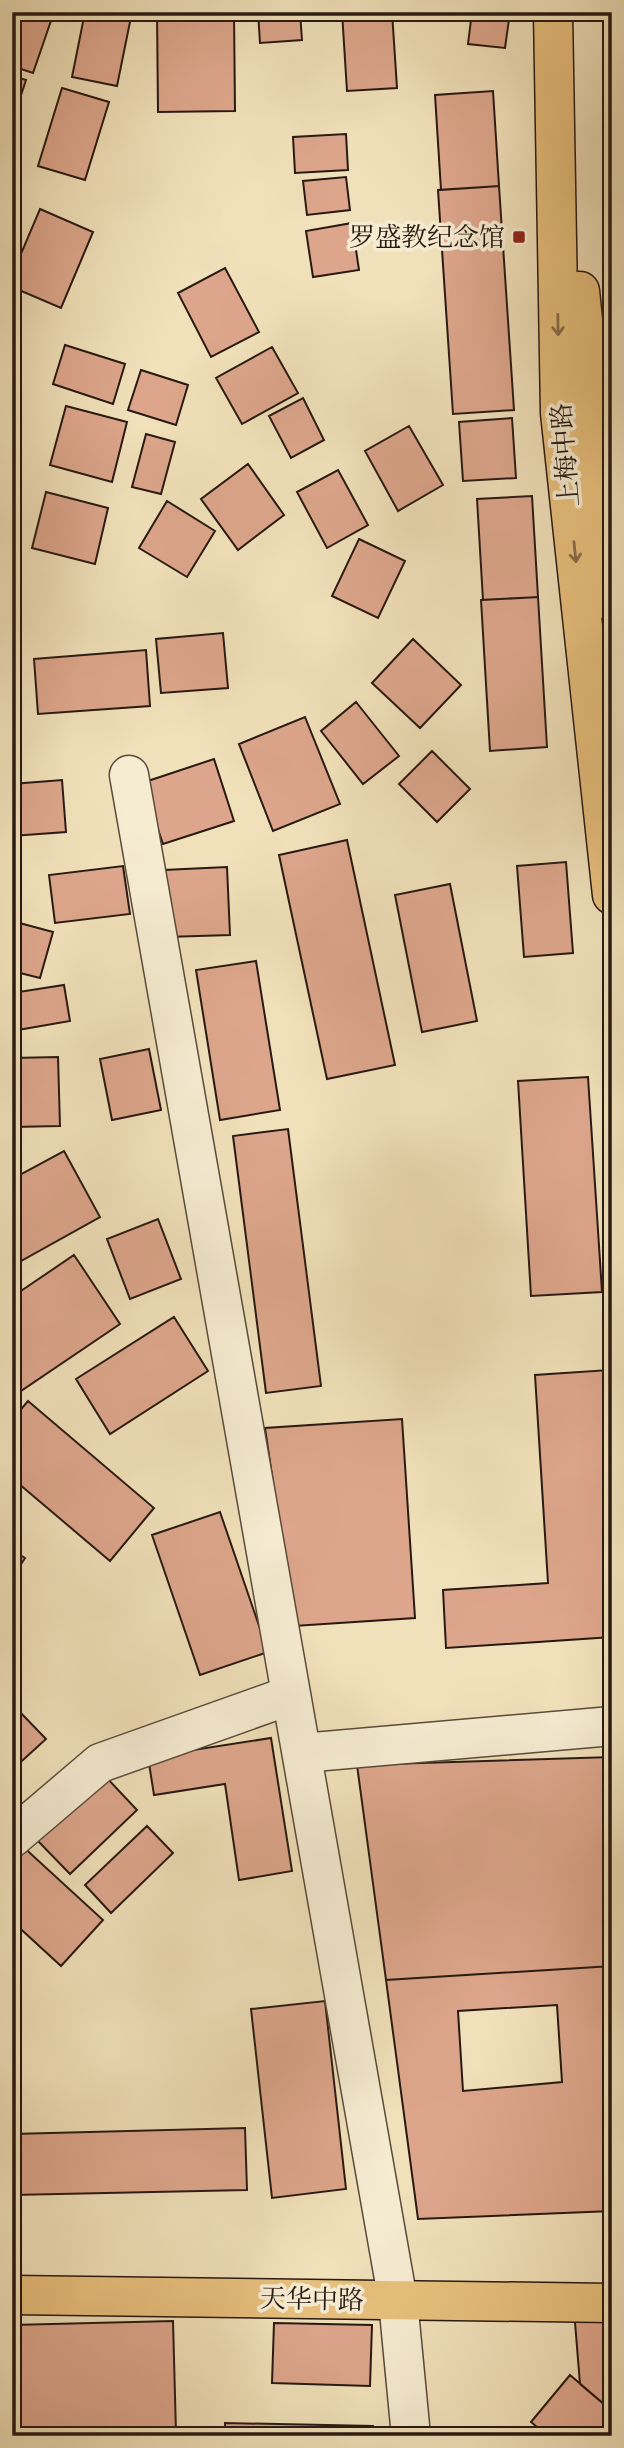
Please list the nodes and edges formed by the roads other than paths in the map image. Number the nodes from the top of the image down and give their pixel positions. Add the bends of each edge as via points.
1 (552, 12) edge
2 (575, 12) edge
3 (612, 602) edge
4 (129, 775) dead end
5 (612, 895) edge
6 (291, 1695) junction
7 (612, 1726) edge
8 (302, 1752) junction
9 (12, 1838) edge
10 (12, 2294) edge
11 (398, 2301) junction
12 (612, 2302) edge
13 (411, 2436) edge

1 -> 5 main road, 上梅中路 via 560,413
2 - 3 main road, 上梅中路 via 580,289
4 - 6 street
6 - 8 street
6 - 9 street via 100,1763
7 - 8 street
8 - 11 street
10 - 11 main road, 天华中路
11 - 12 main road, 天华中路
11 - 13 street

